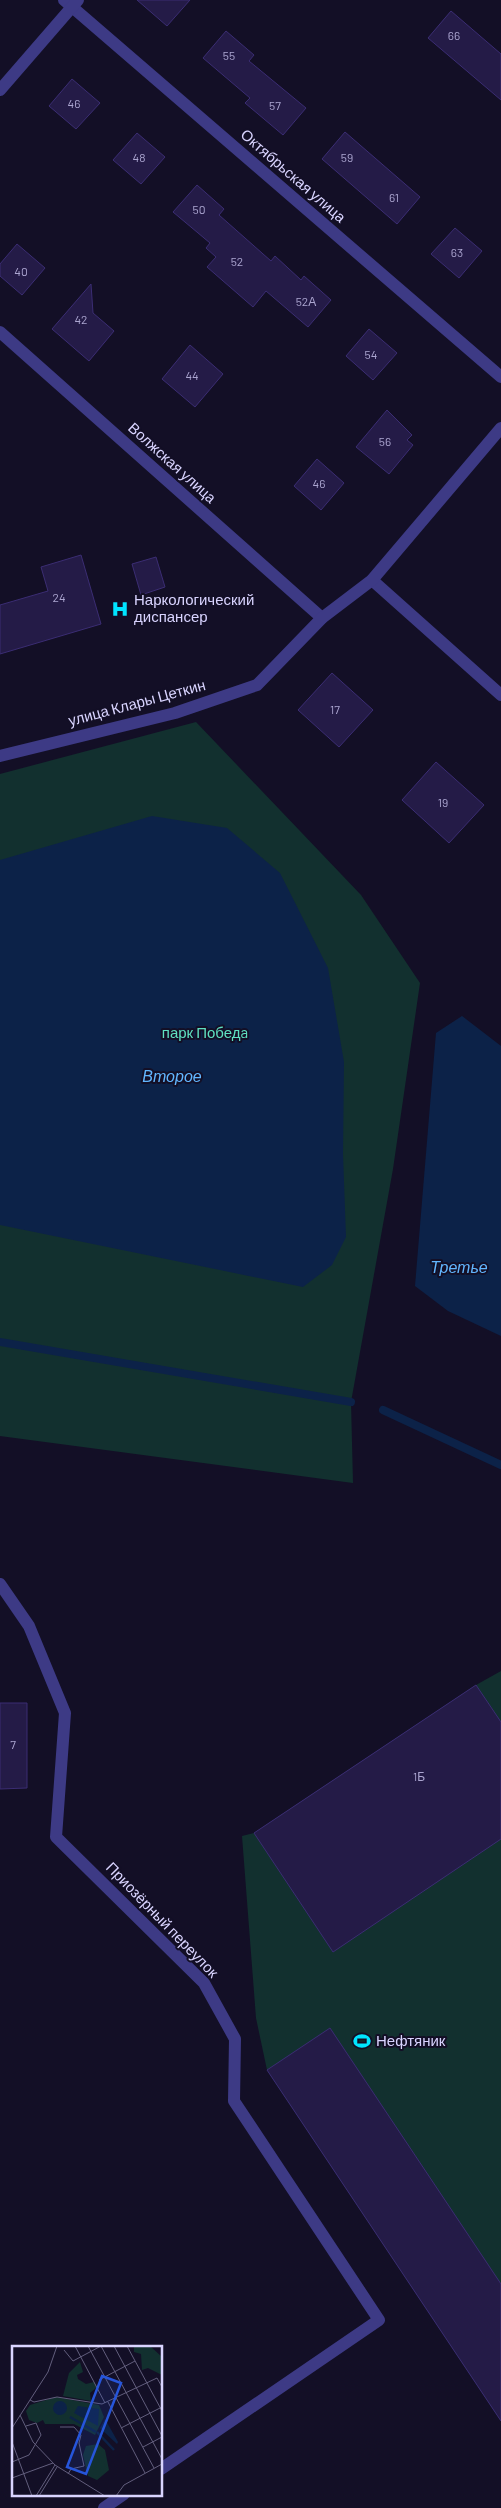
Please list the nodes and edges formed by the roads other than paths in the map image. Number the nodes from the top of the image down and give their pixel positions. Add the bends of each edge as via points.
1 (71, 2) edge
2 (0, 90) edge
3 (0, 332) edge
4 (501, 376) edge
5 (501, 428) edge
6 (372, 580) junction
7 (322, 618) junction
8 (501, 695) edge
9 (0, 756) edge
10 (0, 1584) edge
11 (162, 2468) edge
12 (121, 2496) edge
13 (104, 2508) edge

1 - 2 street
1 - 4 street, Октябрьская улица
3 - 7 street, Волжская улица
5 - 6 street, улица Клары Цеткин
6 - 7 street, улица Клары Цеткин
6 - 8 street
7 - 9 street, улица Клары Цеткин via 257,685 175,712
10 - 11 street, Приозёрный переулок via 29,1626 65,1713 56,1837 204,1983 234,2039 234,2101 379,2320
12 - 13 street

